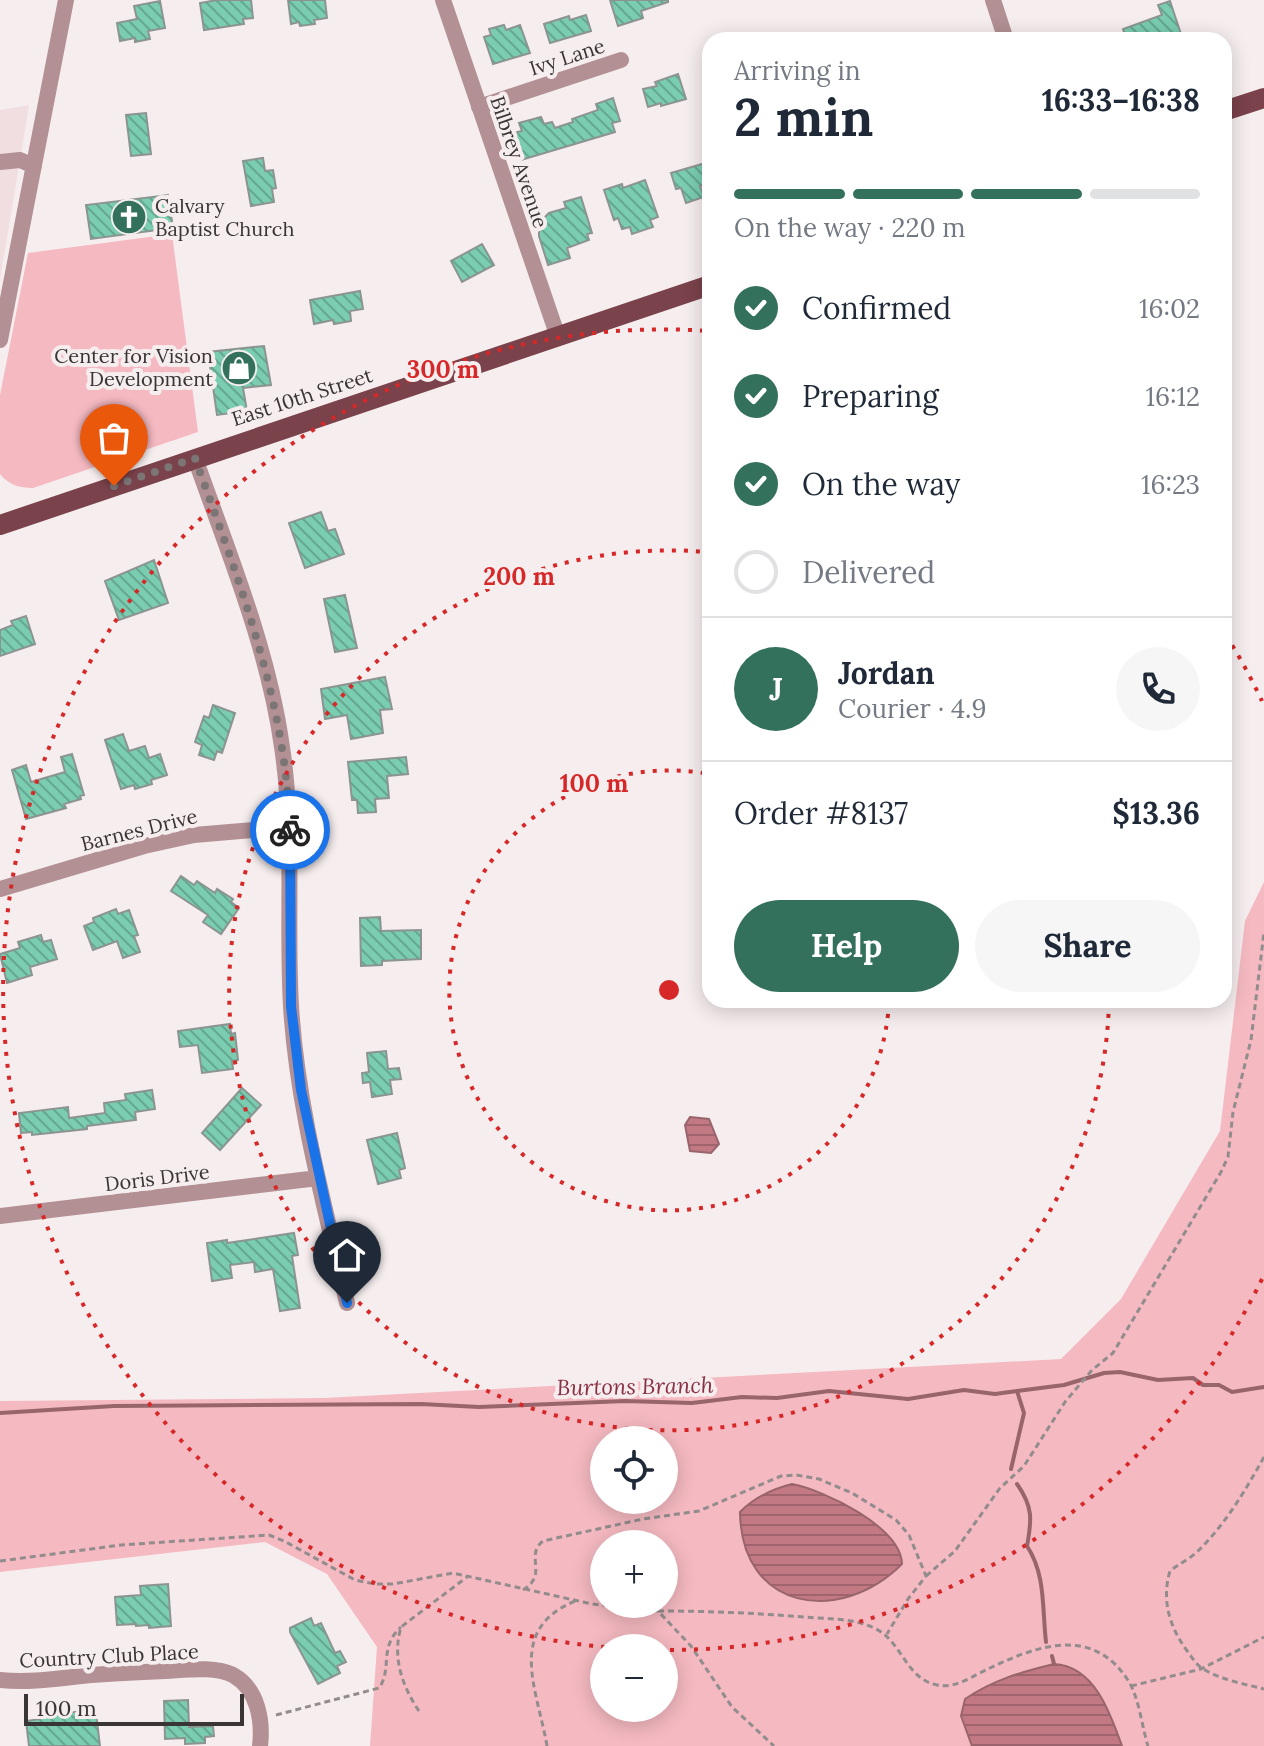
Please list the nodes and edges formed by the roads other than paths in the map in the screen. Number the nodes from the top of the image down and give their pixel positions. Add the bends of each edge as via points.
1 (66, 0) edge
2 (443, 0) edge
3 (993, 0) edge
4 (1003, 32) edge
5 (621, 60) dead end
6 (1264, 98) edge
7 (479, 107) junction
8 (1232, 108) edge
9 (0, 162) edge
10 (34, 166) junction
11 (702, 288) edge
12 (558, 337) junction
13 (0, 340) edge
14 (195, 458) junction
15 (0, 525) edge
16 (290, 827) junction
17 (0, 889) edge
18 (318, 1178) junction
19 (0, 1216) edge
20 (347, 1303) dead end
21 (1, 1681) edge
22 (260, 1746) edge

1 - 10 street
2 - 7 street, Bilbrey Avenue
3 - 4 street
5 - 7 street, Ivy Lane
6 - 8 main road
7 - 12 street, Bilbrey Avenue
9 - 10 street via 20,160
10 - 13 street
11 - 12 main road, East 10th Street
12 - 14 main road, East 10th Street
14 - 15 main road, East 10th Street
14 - 16 street via 254,625 273,698
16 - 17 street, Barnes Drive via 194,835
16 - 18 street via 291,1006
18 - 19 street, Doris Drive
18 - 20 street
21 - 22 street, Country Club Place via 210,1670 232,1675 257,1701

